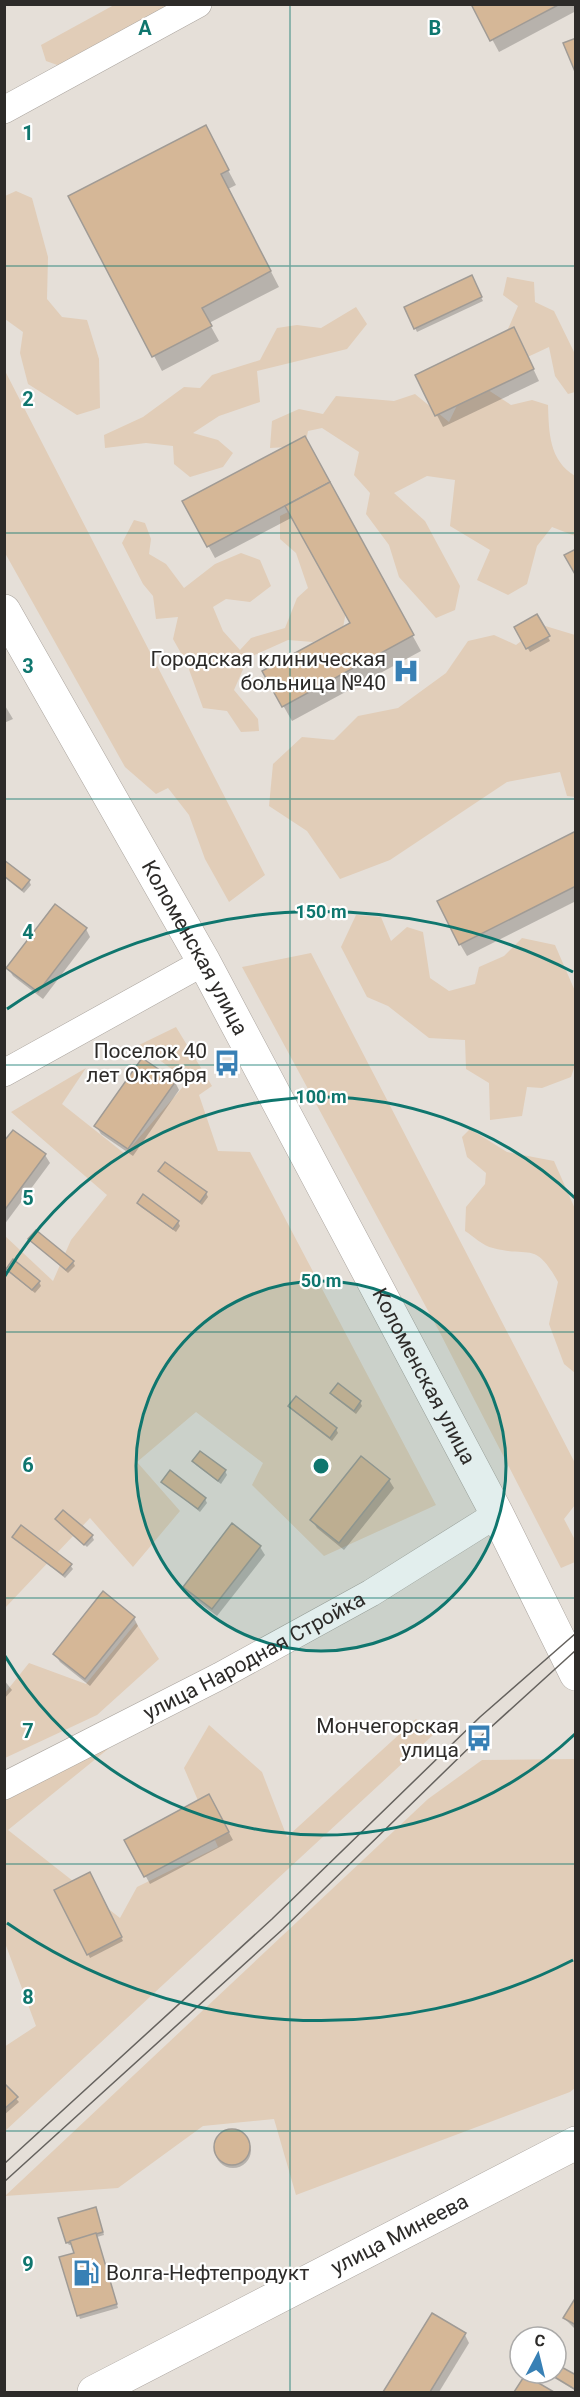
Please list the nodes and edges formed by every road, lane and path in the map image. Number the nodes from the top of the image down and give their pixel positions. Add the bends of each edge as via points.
1 (198, 4) edge
2 (4, 110) edge
3 (4, 610) edge
4 (204, 962) junction
5 (4, 1073) edge
6 (497, 1514) junction
7 (576, 1674) edge
8 (4, 1786) edge
9 (576, 2143) edge
10 (94, 2392) edge

1 - 2 street
3 - 4 main road, Коломенская улица
4 - 5 street
4 - 6 main road, Коломенская улица
6 - 7 main road, Коломенская улица
6 - 8 street, улица Народная Стройка via 371,1593 220,1676
9 - 10 main road, улица Минеева

